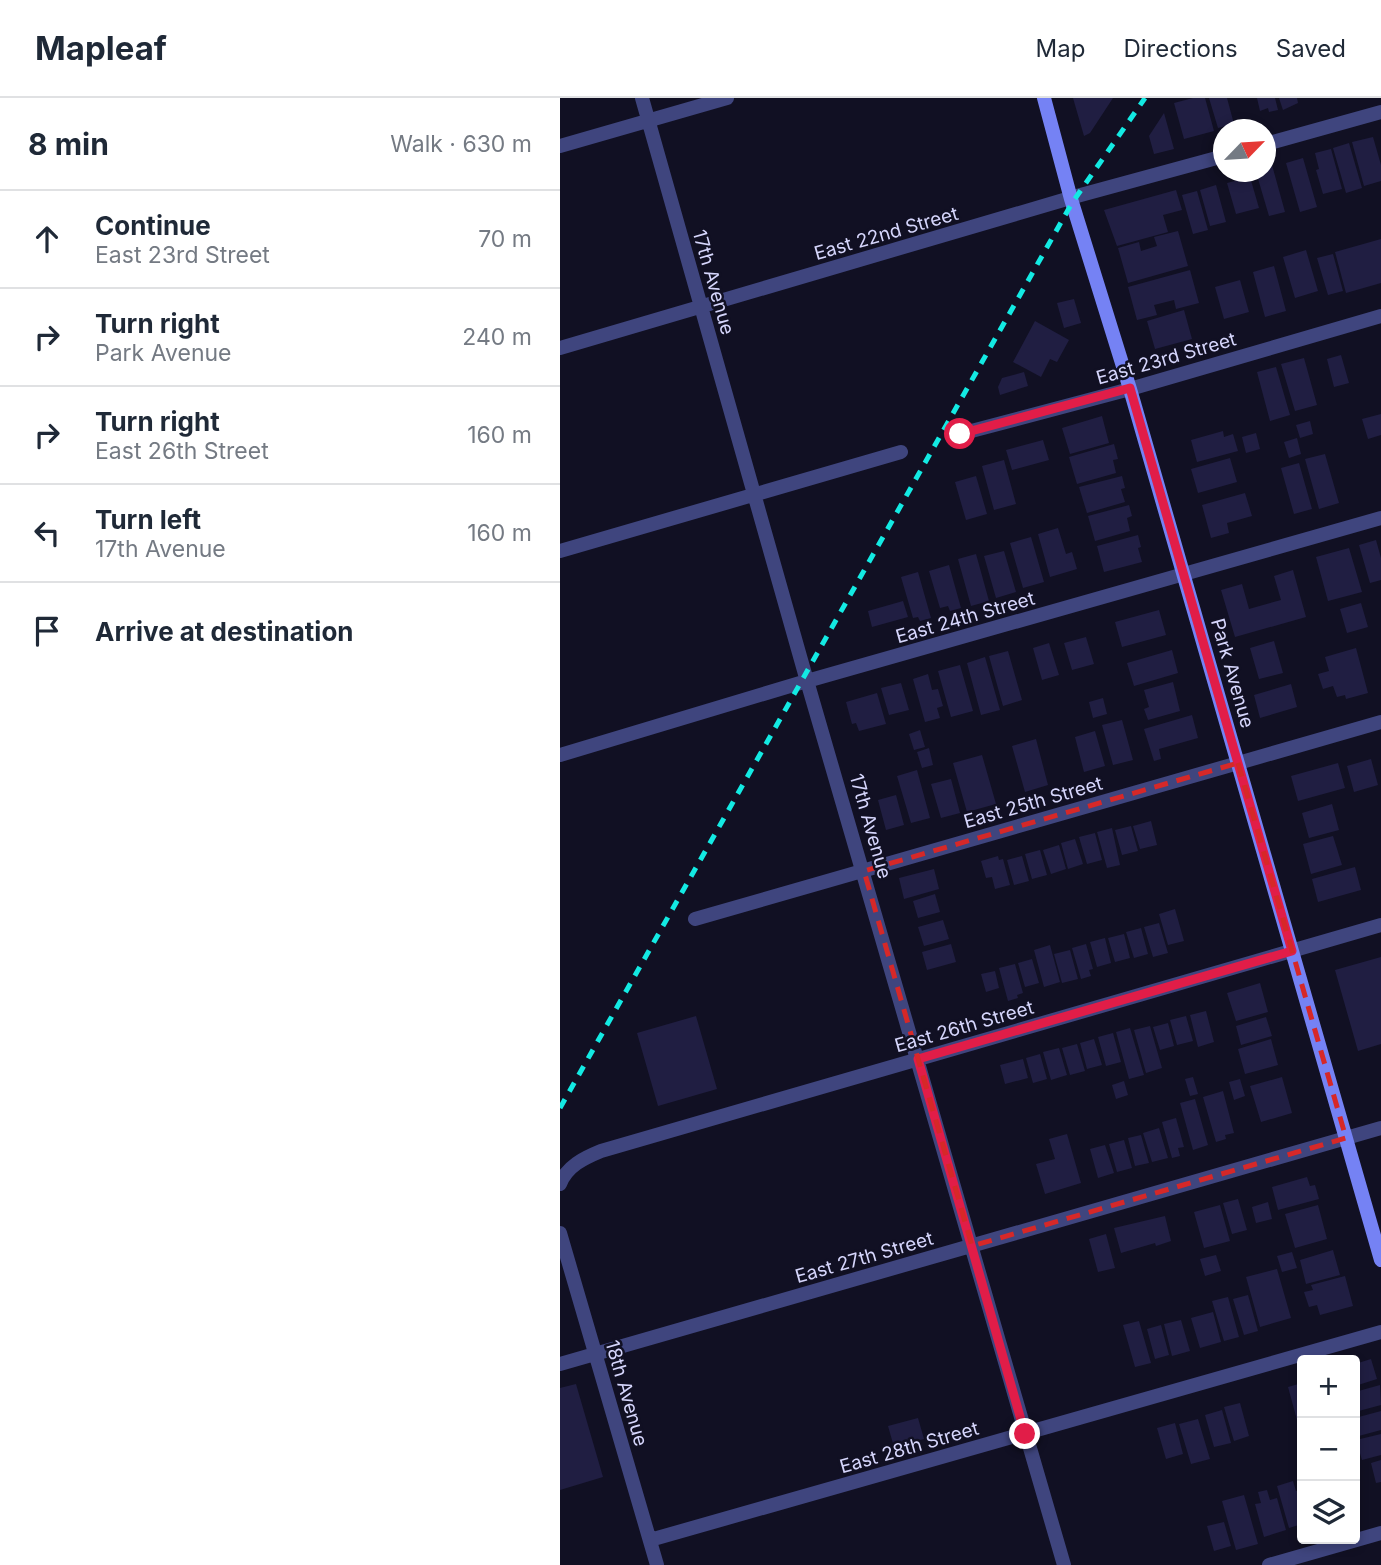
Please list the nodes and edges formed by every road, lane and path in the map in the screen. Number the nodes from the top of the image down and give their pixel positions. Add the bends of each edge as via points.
1 (642, 98) edge
2 (727, 98) edge
3 (1044, 98) edge
4 (1381, 112) edge
5 (648, 121) junction
6 (1276, 141) edge
7 (560, 146) edge
8 (1213, 159) edge
9 (1071, 199) junction
10 (702, 308) junction
11 (1381, 316) edge
12 (560, 348) edge
13 (1130, 388) junction
14 (960, 434) dead end
15 (901, 452) dead end
16 (755, 495) junction
17 (1381, 518) edge
18 (560, 551) edge
19 (1184, 575) junction
20 (808, 681) junction
21 (1381, 722) edge
22 (560, 755) edge
23 (1238, 764) junction
24 (864, 871) junction
25 (695, 919) dead end
26 (1381, 925) edge
27 (1292, 951) junction
28 (918, 1059) junction
29 (1381, 1128) edge
30 (1346, 1138) junction
31 (562, 1179) edge
32 (560, 1233) edge
33 (972, 1246) junction
34 (1381, 1260) edge
35 (1381, 1332) edge
36 (596, 1354) junction
37 (560, 1364) edge
38 (1025, 1434) junction
39 (1381, 1533) edge
40 (650, 1540) junction
41 (657, 1565) edge
42 (1064, 1565) edge
43 (1269, 1565) edge

1 - 5 street, 17th Avenue
2 - 5 street
3 - 9 street, Park Avenue
4 - 6 street
5 - 7 street
5 - 10 street, 17th Avenue
8 - 9 street, East 22nd Street
9 - 10 street, East 22nd Street
9 - 13 street, Park Avenue
10 - 12 street, East 22nd Street
10 - 16 street, 17th Avenue
11 - 13 street, East 23rd Street
13 - 14 street, East 23rd Street
13 - 19 street, Park Avenue
15 - 16 street
16 - 18 street
16 - 20 street, 17th Avenue
17 - 19 street, East 24th Street
19 - 20 street, East 24th Street
19 - 23 street, Park Avenue
20 - 22 street, East 24th Street
20 - 24 street, 17th Avenue
21 - 23 street, East 25th Street
23 - 24 street, East 25th Street
23 - 27 street, Park Avenue
24 - 25 street, East 25th Street
24 - 28 street, 17th Avenue
26 - 27 street, East 26th Street
27 - 28 street, East 26th Street
27 - 30 street, Park Avenue
28 - 31 street, East 26th Street via 601,1151 582,1160
28 - 33 street, 17th Avenue
29 - 30 street, East 27th Street
30 - 33 street, East 27th Street
30 - 34 street, Park Avenue
32 - 36 street, 18th Avenue
33 - 36 street, East 27th Street
33 - 38 street, 17th Avenue
35 - 38 street, East 28th Street
36 - 37 street, East 27th Street
36 - 40 street, 18th Avenue
38 - 40 street, East 28th Street
38 - 42 street, 17th Avenue
39 - 43 street
40 - 41 street, 18th Avenue

